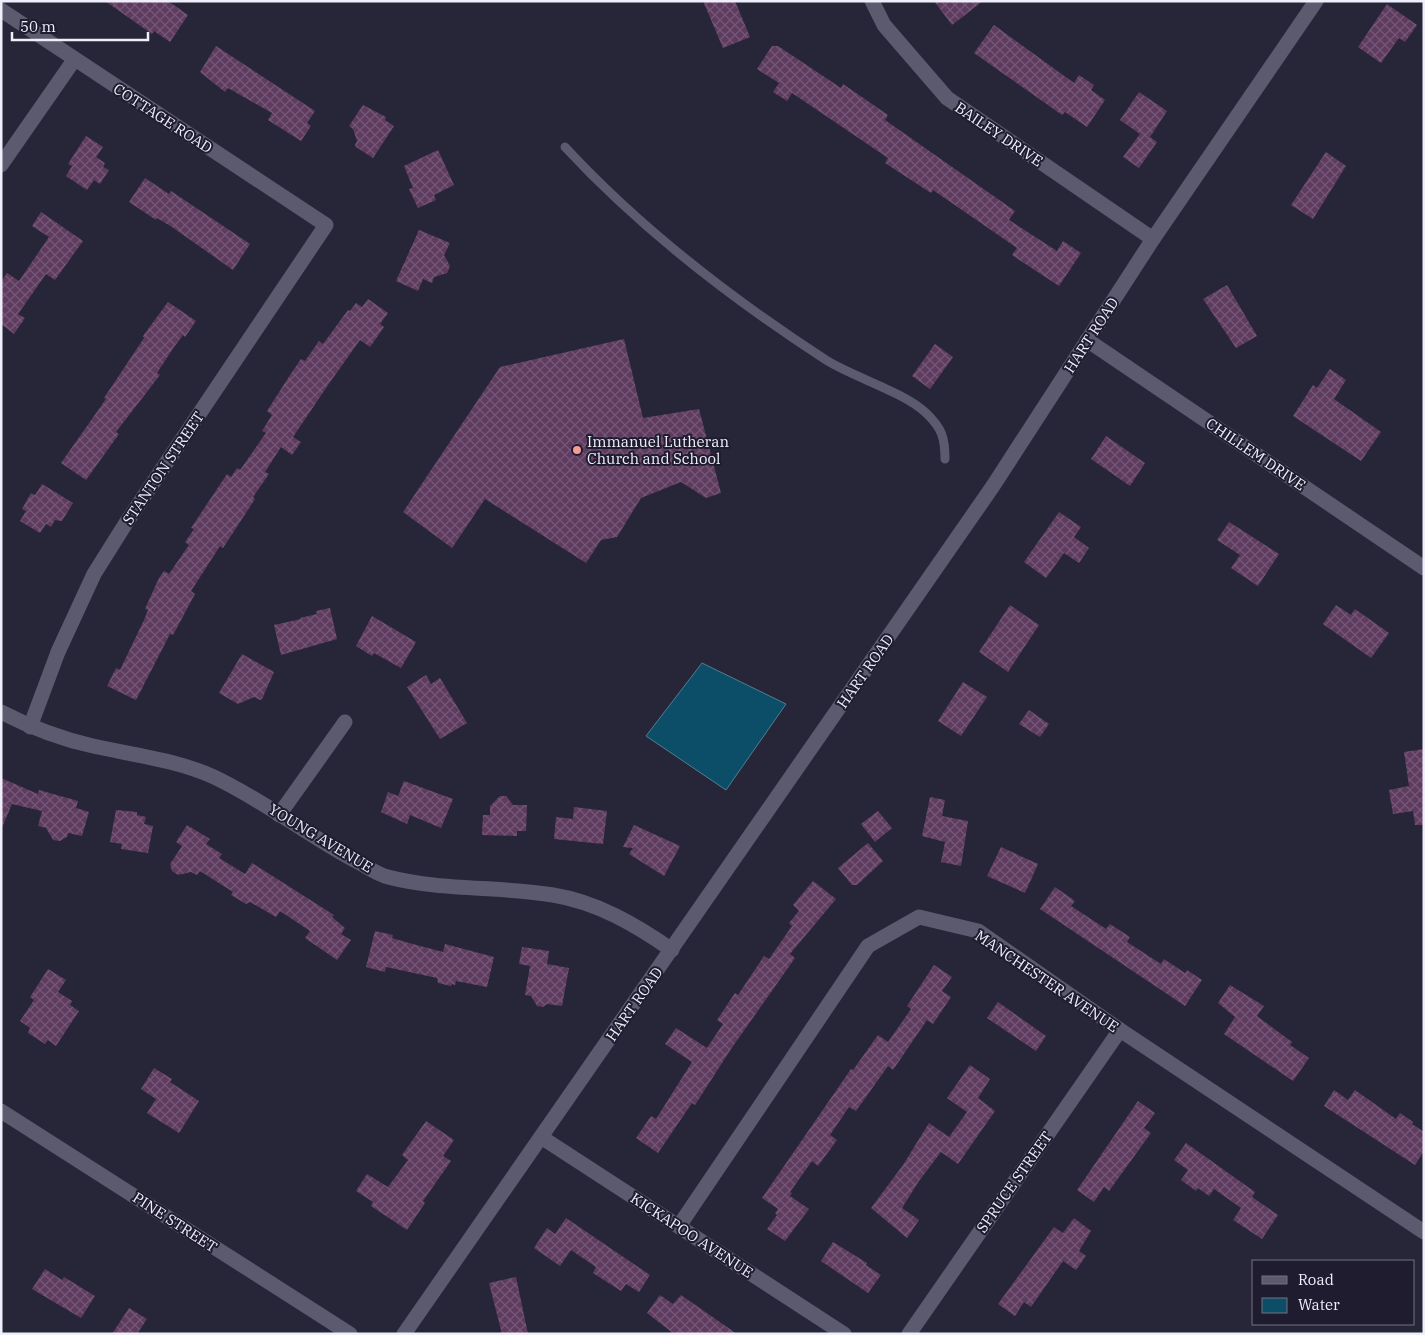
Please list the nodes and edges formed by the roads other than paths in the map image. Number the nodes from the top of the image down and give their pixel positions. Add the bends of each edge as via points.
1 (872, 1) edge
2 (1316, 1) edge
3 (1, 10) edge
4 (74, 60) junction
5 (565, 148) dead end
6 (1, 165) edge
7 (326, 226) joint
8 (1153, 239) junction
9 (1087, 340) junction
10 (945, 459) dead end
11 (1424, 568) edge
12 (1, 712) edge
13 (345, 722) dead end
14 (30, 727) junction
15 (279, 815) junction
16 (672, 950) junction
17 (1120, 1030) junction
18 (1, 1111) edge
19 (541, 1137) junction
20 (679, 1226) junction
21 (1424, 1232) edge
22 (350, 1334) edge
23 (404, 1334) edge
24 (844, 1334) edge
25 (909, 1334) edge

1 - 8 street, BAILEY DRIVE via 884,25 947,98
2 - 8 street, HART ROAD
3 - 4 street, COTTAGE ROAD
4 - 6 street
4 - 7 street, COTTAGE ROAD
5 - 10 lane via 600,184 704,273 826,360 924,411 945,440
7 - 14 street, STANTON STREET via 94,574 58,652
8 - 9 street, HART ROAD
9 - 11 street, CHILLEM DRIVE
9 - 16 street, HART ROAD via 993,486
12 - 14 street, YOUNG AVENUE
13 - 15 street
14 - 15 street, YOUNG AVENUE via 212,776
15 - 16 street, YOUNG AVENUE via 386,876 441,887 554,895 608,910
16 - 19 street, HART ROAD
17 - 20 street, MANCHESTER AVENUE via 978,931 919,917 868,946
17 - 21 street, MANCHESTER AVENUE
17 - 25 street, SPRUCE STREET
18 - 22 street, PINE STREET
19 - 20 street, KICKAPOO AVENUE
19 - 23 street, HART ROAD
20 - 24 street, KICKAPOO AVENUE

